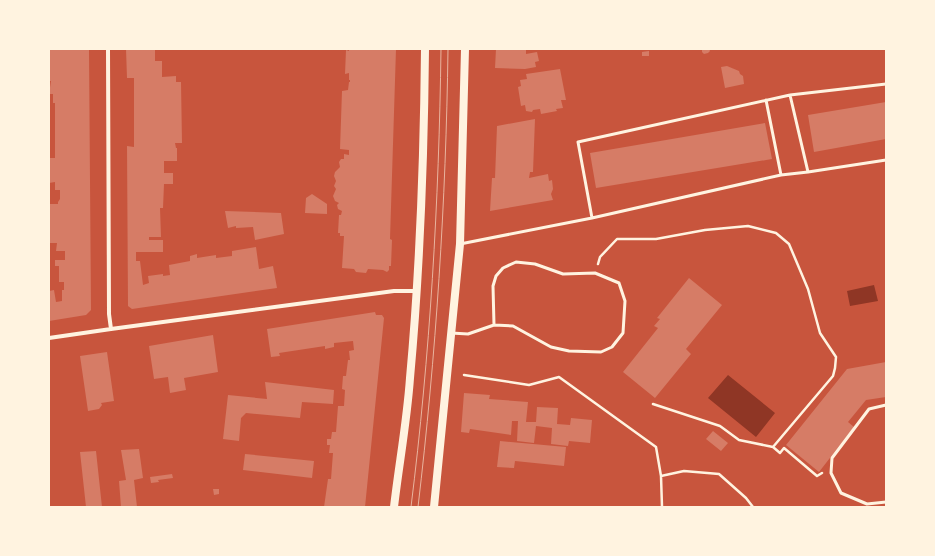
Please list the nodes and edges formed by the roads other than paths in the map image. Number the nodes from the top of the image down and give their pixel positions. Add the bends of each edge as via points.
1 (108, 49) edge
2 (425, 49) edge
3 (465, 49) edge
4 (886, 84) edge
5 (790, 95) junction
6 (766, 100) junction
7 (886, 160) edge
8 (808, 172) junction
9 (781, 175) junction
10 (592, 218) junction
11 (460, 244) junction
12 (417, 291) junction
13 (494, 325) junction
14 (111, 329) junction
15 (451, 333) junction
16 (49, 338) edge
17 (886, 405) edge
18 (886, 502) edge
19 (394, 507) edge
20 (434, 507) edge

1 - 14 street
2 - 12 main road
3 - 11 main road
4 - 5 lane
5 - 6 lane
5 - 8 lane
6 - 9 lane
6 - 10 lane via 578,142
7 - 8 lane
8 - 9 lane
9 - 10 lane
10 - 11 lane
11 - 15 main road
12 - 14 street via 394,291
12 - 19 main road via 410,380
13 - 13 lane via 513,326 551,347 569,352 601,352 612,347 623,333 625,301 619,283 595,273 563,274 535,264 516,262 503,268 496,276 493,286
13 - 15 lane via 468,334
14 - 16 street
15 - 20 main road
17 - 18 lane via 869,409 832,458 831,473 840,493 867,504

